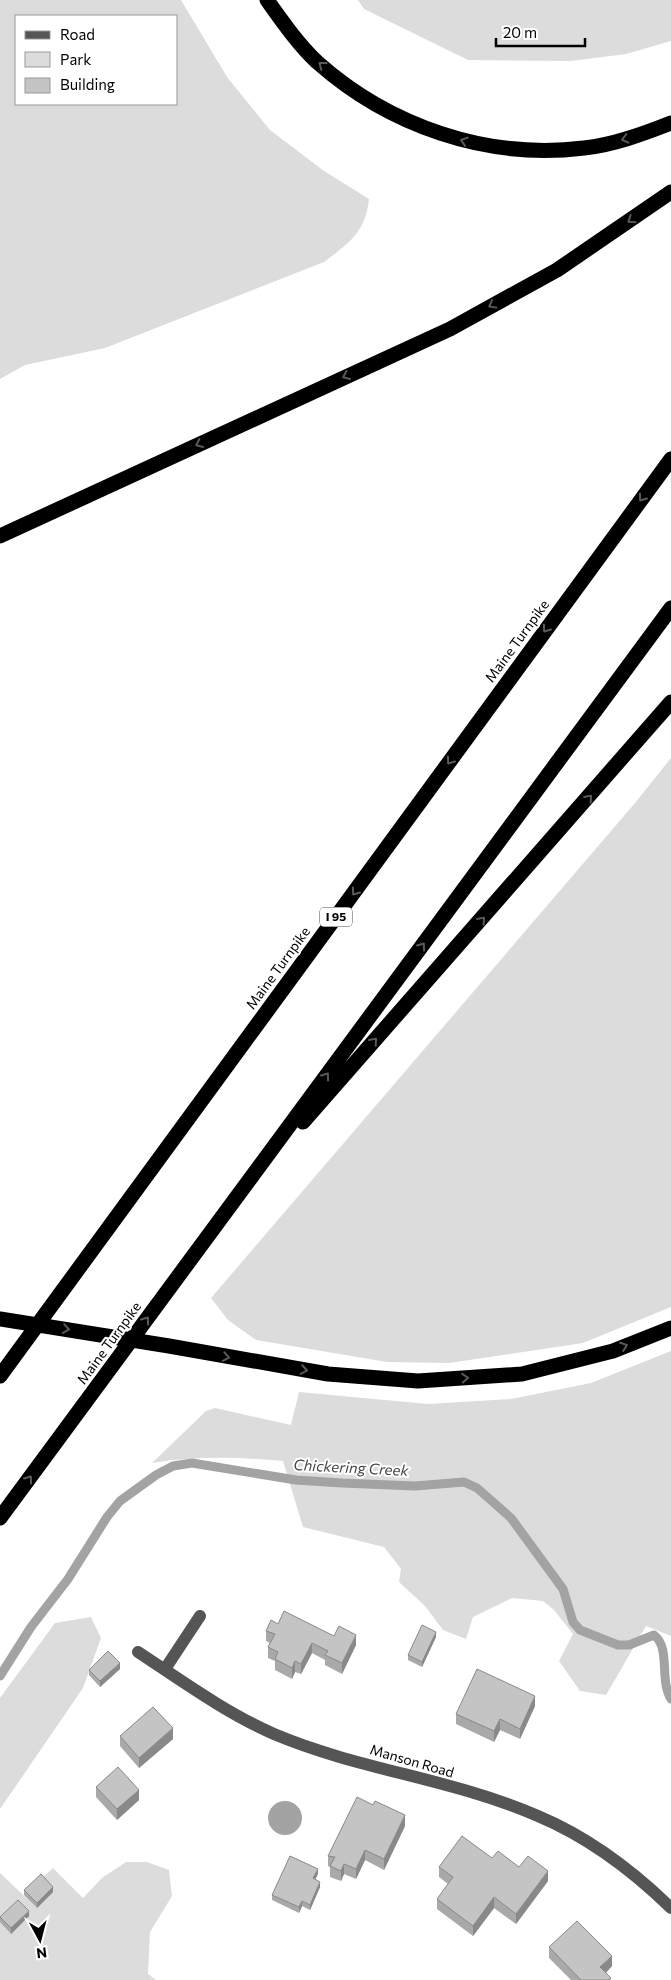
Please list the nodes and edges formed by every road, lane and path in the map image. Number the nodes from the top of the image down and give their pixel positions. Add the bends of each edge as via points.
1 (267, 0) edge
2 (671, 123) edge
3 (671, 192) edge
4 (671, 459) edge
5 (0, 536) edge
6 (671, 608) edge
7 (671, 702) edge
8 (238, 1196) junction
9 (0, 1320) edge
10 (671, 1328) edge
11 (0, 1376) edge
12 (0, 1518) edge
13 (200, 1616) dead end
14 (138, 1652) dead end
15 (164, 1669) junction
16 (671, 1908) edge

2 -> 1 highway via 636,136 586,148 530,151 472,144 417,125 367,99 317,61
3 -> 5 highway via 557,270 450,328
4 -> 11 highway, Maine Turnpike / I 95
8 -> 6 highway, Maine Turnpike
8 -> 7 highway
12 -> 8 highway, Maine Turnpike
9 -> 10 highway via 328,1374 418,1381 522,1374 612,1351
13 - 15 street
14 - 15 street, Manson Road
15 - 16 street, Manson Road via 242,1718 275,1734 539,1816 614,1859

